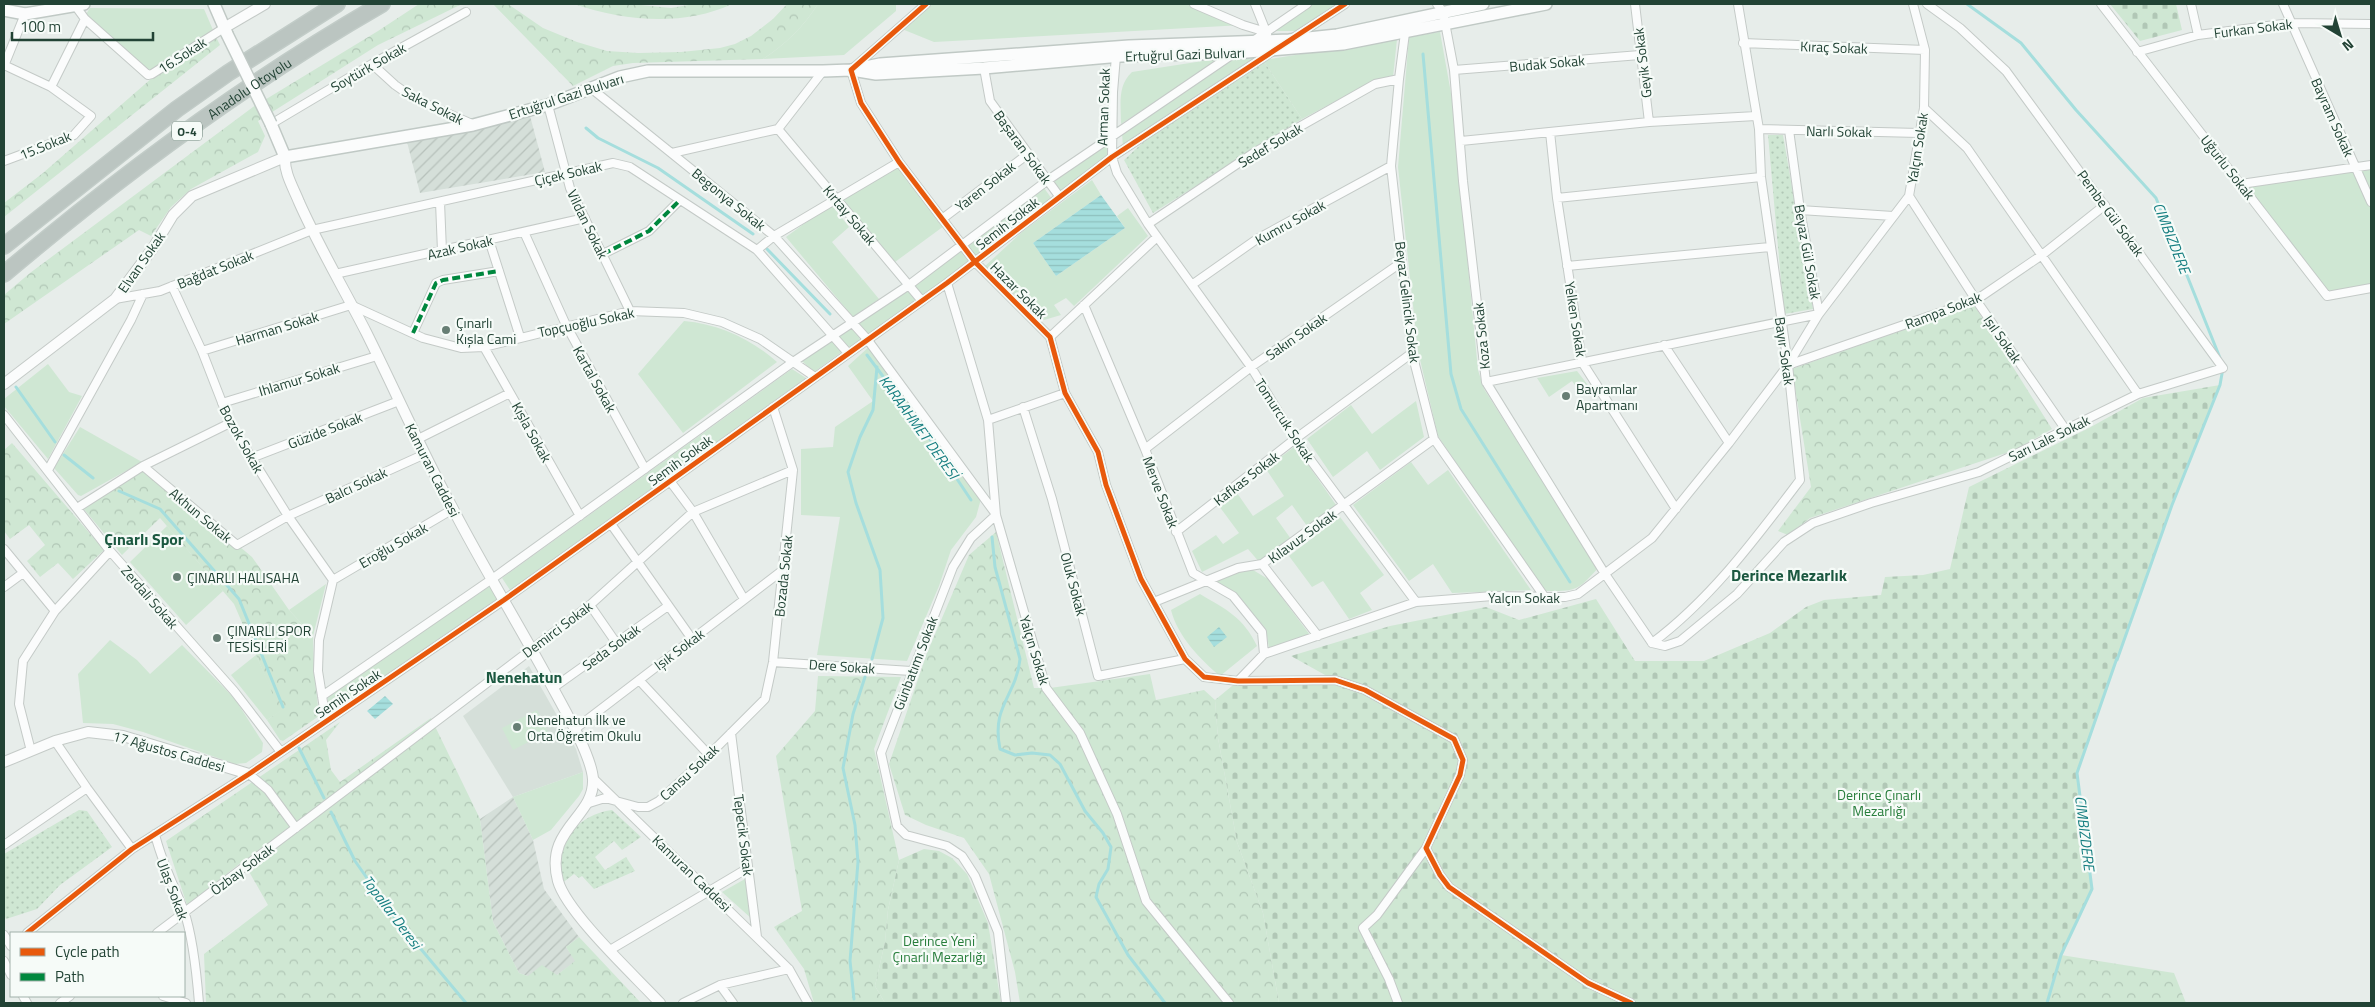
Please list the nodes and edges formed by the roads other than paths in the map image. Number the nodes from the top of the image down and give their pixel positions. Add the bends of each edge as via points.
1 (78, 4) edge
2 (214, 4) edge
3 (265, 4) edge
4 (337, 4) edge
5 (382, 4) edge
6 (926, 4) edge
7 (1198, 4) edge
8 (1255, 4) edge
9 (1307, 4) edge
10 (1345, 4) edge
11 (1483, 4) edge
12 (1546, 4) edge
13 (1635, 4) edge
14 (1738, 4) edge
15 (1914, 4) edge
16 (1927, 4) edge
17 (2100, 4) edge
18 (2191, 4) edge
19 (2283, 4) edge
20 (1440, 8) edge
21 (4, 10) edge
22 (466, 12) dead end
23 (25, 14) junction
24 (85, 19) junction
25 (2291, 23) junction
26 (2371, 24) edge
27 (1446, 25) junction
28 (226, 31) junction
29 (1406, 33) junction
30 (2198, 35) junction
31 (1289, 40) junction
32 (1271, 41) junction
33 (1251, 42) junction
34 (1743, 43) junction
35 (1925, 50) junction
36 (2137, 52) junction
37 (1235, 53) junction
38 (1640, 55) junction
39 (1116, 56) junction
40 (372, 64) junction
41 (4, 66) edge
42 (984, 68) junction
43 (850, 70) junction
44 (1454, 70) junction
45 (823, 71) junction
46 (1399, 79) junction
47 (51, 87) junction
48 (592, 89) junction
49 (548, 105) junction
50 (1924, 108) junction
51 (1756, 116) junction
52 (1649, 122) junction
53 (271, 124) junction
54 (474, 125) junction
55 (778, 129) junction
56 (1759, 129) junction
57 (1789, 130) junction
58 (1550, 132) junction
59 (1920, 133) junction
60 (1112, 138) junction
61 (1461, 141) junction
62 (672, 153) junction
63 (1028, 154) junction
64 (285, 157) junction
65 (1112, 157) junction
66 (4, 161) edge
67 (899, 162) junction
68 (2371, 164) edge
69 (1391, 166) junction
70 (2356, 166) junction
71 (566, 174) junction
72 (1761, 177) junction
73 (1048, 180) junction
74 (2241, 184) junction
75 (1059, 196) junction
76 (1909, 196) junction
77 (836, 198) junction
78 (1557, 198) junction
79 (680, 200) junction
80 (440, 202) junction
81 (2371, 202) edge
82 (2105, 205) junction
83 (1800, 210) junction
84 (1893, 216) junction
85 (585, 218) junction
86 (942, 219) junction
87 (1148, 224) junction
88 (312, 230) junction
89 (524, 232) junction
90 (774, 236) junction
91 (1157, 236) junction
92 (489, 240) junction
93 (4, 246) edge
94 (962, 246) junction
95 (1770, 247) junction
96 (757, 250) junction
97 (442, 251) junction
98 (603, 254) junction
99 (2042, 255) junction
100 (975, 262) junction
101 (1402, 262) junction
102 (1567, 266) junction
103 (499, 271) junction
104 (4, 274) edge
105 (335, 274) junction
106 (947, 283) junction
107 (1193, 284) junction
108 (909, 285) junction
109 (172, 286) junction
110 (2371, 288) edge
111 (142, 294) junction
112 (116, 300) junction
113 (1976, 300) junction
114 (922, 301) junction
115 (351, 304) junction
116 (1084, 305) junction
117 (630, 311) junction
118 (1819, 314) junction
119 (1780, 321) junction
120 (853, 322) junction
121 (566, 326) junction
122 (844, 328) junction
123 (859, 330) junction
124 (413, 333) junction
125 (834, 335) junction
126 (520, 337) junction
127 (1050, 337) junction
128 (867, 339) junction
129 (841, 344) junction
130 (1664, 345) junction
131 (484, 347) junction
132 (858, 347) junction
133 (202, 351) junction
134 (848, 353) junction
135 (1412, 353) junction
136 (377, 356) junction
137 (793, 362) junction
138 (1582, 362) junction
139 (1788, 365) junction
140 (1251, 367) junction
141 (815, 377) junction
142 (1486, 382) junction
143 (4, 384) edge
144 (510, 393) junction
145 (1065, 393) junction
146 (2138, 394) junction
147 (399, 401) junction
148 (222, 403) junction
149 (773, 407) junction
150 (1023, 407) junction
151 (4, 415) edge
152 (988, 420) junction
153 (230, 423) junction
154 (2066, 430) junction
155 (418, 439) junction
156 (1295, 439) junction
157 (1434, 439) junction
158 (1729, 443) junction
159 (1145, 450) junction
160 (425, 454) junction
161 (251, 458) junction
162 (143, 466) junction
163 (645, 469) junction
164 (48, 470) junction
165 (793, 470) junction
166 (670, 481) junction
167 (1344, 505) junction
168 (77, 508) junction
169 (453, 509) junction
170 (1676, 510) junction
171 (693, 512) junction
172 (996, 514) junction
173 (288, 516) junction
174 (580, 516) junction
175 (611, 524) junction
176 (1176, 532) junction
177 (4, 549) edge
178 (110, 551) junction
179 (638, 562) junction
180 (1262, 564) junction
181 (784, 570) junction
182 (23, 573) junction
183 (1605, 574) junction
184 (492, 579) junction
185 (333, 580) junction
186 (1206, 582) junction
187 (4, 588) edge
188 (1544, 596) junction
189 (744, 599) junction
190 (504, 600) junction
191 (1154, 602) junction
192 (1416, 602) junction
193 (590, 605) junction
194 (668, 606) junction
195 (55, 611) junction
196 (1318, 636) junction
197 (692, 639) junction
198 (617, 644) junction
199 (1652, 644) junction
200 (531, 648) junction
201 (1264, 654) junction
202 (1185, 659) junction
203 (773, 662) junction
204 (911, 671) junction
205 (639, 680) junction
206 (1238, 681) junction
207 (553, 688) junction
208 (322, 696) junction
209 (326, 721) junction
210 (575, 729) junction
211 (731, 733) junction
212 (54, 741) junction
213 (31, 751) junction
214 (281, 752) junction
215 (709, 755) junction
216 (4, 762) edge
217 (249, 774) junction
218 (593, 778) junction
219 (86, 788) junction
220 (617, 801) junction
221 (327, 804) joint
222 (586, 804) junction
223 (296, 828) junction
224 (155, 834) junction
225 (4, 845) edge
226 (1426, 848) junction
227 (132, 849) junction
228 (748, 868) junction
229 (709, 889) junction
230 (185, 913) junction
231 (27, 932) edge
232 (158, 932) edge
233 (757, 937) junction
234 (610, 950) junction
235 (4, 961) edge
236 (789, 969) junction
237 (10, 972) edge
238 (720, 985) junction
239 (166, 997) edge
240 (186, 1003) edge
241 (199, 1003) edge
242 (660, 1003) edge
243 (683, 1003) edge
244 (733, 1003) edge
245 (808, 1003) edge
246 (1006, 1003) edge
247 (1229, 1003) edge
248 (1398, 1003) edge
249 (1631, 1003) edge

1 - 23 main road
1 - 24 street, 16.Sokak
2 - 28 main road
3 - 28 street
4 - 93 highway, Anadolu Otoyolu / O-4 via 177,109
5 - 104 highway, Anadolu Otoyolu / O-4 via 244,89 110,189
6 - 43 street
7 - 32 street
8 - 32 street
9 - 32 street, Semih Sokak
10 - 31 street
11 - 20 main road, Ertuğrul Gazi Bulvarı
12 - 27 main road, Ertuğrul Gazi Bulvarı
13 - 38 street, Geyik Sokak
14 - 34 street, Bayır Sokak
15 - 35 street, Yalçın Sokak
16 - 82 street, Pembe Gül Sokak via 1960,28 2006,71
17 - 36 street, Uğurlu Sokak
18 - 30 street
19 - 25 street, Bayram Sokak
20 - 27 street, Koza Sokak
20 - 31 main road, Ertuğrul Gazi Bulvarı via 1337,35
21 - 23 main road
22 - 40 street, Soytürk Sokak
23 - 41 street
24 - 28 street, 16.Sokak via 148,75
24 - 47 street
25 - 26 street, Furkan Sokak
25 - 30 street, Furkan Sokak
25 - 70 street, Bayram Sokak
27 - 29 main road, Ertuğrul Gazi Bulvarı
27 - 44 street, Koza Sokak
28 - 53 main road, bridge
29 - 32 main road, Ertuğrul Gazi Bulvarı via 1343,44
29 - 46 street, Beyaz Gelincik Sokak
30 - 36 street, Furkan Sokak
31 - 32 main road, Ertuğrul Gazi Bulvarı
32 - 33 main road, Ertuğrul Gazi Bulvarı
32 - 37 main road, Ertuğrul Gazi Bulvarı
32 - 65 street, Semih Sokak
33 - 37 street, Semih Sokak
33 - 43 main road, Ertuğrul Gazi Bulvarı via 1109,48 880,64
34 - 35 street, Kıraç Sokak
34 - 51 street, Bayır Sokak
35 - 50 street, Yalçın Sokak
36 - 74 street, Uğurlu Sokak
37 - 39 main road, Ertuğrul Gazi Bulvarı
37 - 60 street, Semih Sokak
38 - 44 street, Budak Sokak
38 - 52 street, Geyik Sokak
39 - 42 main road, Ertuğrul Gazi Bulvarı
39 - 60 street, Arman Sokak
40 - 53 street, Soytürk Sokak
40 - 54 street, Saka Sokak via 415,99
41 - 47 street, 15.Sokak
42 - 43 main road, Ertuğrul Gazi Bulvarı via 876,74
42 - 63 street, Başaran Sokak via 990,101
43 - 45 main road, Ertuğrul Gazi Bulvarı
43 - 67 street, Hazar Sokak via 861,103
44 - 61 street, Koza Sokak
45 - 48 main road, Ertuğrul Gazi Bulvarı via 648,71
45 - 55 street
46 - 69 street, Beyaz Gelincik Sokak
46 - 87 street, Sedef Sokak via 1375,84 1255,152
47 - 66 street, 15.Sokak via 91,116 74,135
48 - 49 main road, Ertuğrul Gazi Bulvarı
48 - 62 street, Begonya Sokak
49 - 54 main road, Ertuğrul Gazi Bulvarı
49 - 71 street, Vildan Sokak
50 - 59 street, Yalçın Sokak
50 - 99 street via 1967,148
51 - 52 street
51 - 56 street, Bayır Sokak
52 - 58 street
53 - 64 main road
54 - 64 main road, Ertuğrul Gazi Bulvarı
55 - 62 street
55 - 77 street, Kırtay Sokak
56 - 57 street, Narlı Sokak
56 - 72 street, Bayır Sokak
57 - 59 street, Narlı Sokak
57 - 83 street, Beyaz Gül Sokak
58 - 61 street
58 - 78 street, Yelken Sokak
59 - 76 street, Yalçın Sokak
60 - 65 street, Arman Sokak
60 - 73 street, Semih Sokak
61 - 142 street, Koza Sokak
62 - 90 street, Begonya Sokak
63 - 73 street, Başaran Sokak
63 - 86 street, Yaren Sokak
64 - 88 street, Kamuran Caddesi via 285,169
64 - 112 street, Elvan Sokak via 192,196 173,215
65 - 75 street, Semih Sokak
65 - 87 street, Arman Sokak via 1117,173
67 - 77 street
67 - 86 street, Hazar Sokak
68 - 70 street
69 - 101 street, Beyaz Gelincik Sokak
69 - 107 street, Kumru Sokak via 1258,238
70 - 74 street
70 - 81 street, Bayram Sokak
71 - 79 street, Çiçek Sokak via 613,163 622,165
71 - 80 street, Çiçek Sokak
71 - 85 street, Vildan Sokak
72 - 78 street
72 - 95 street, Bayır Sokak
73 - 75 street, Başaran Sokak
73 - 94 street, Semih Sokak
74 - 110 street, Uğurlu Sokak via 2327,296
75 - 100 street, Semih Sokak
76 - 84 street, Yalçın Sokak
76 - 113 street, Işıl Sokak
77 - 90 street
77 - 108 street, Kırtay Sokak
78 - 102 street, Yelken Sokak
79 - 96 street, Çiçek Sokak
79 - 98 street via 649,231
80 - 88 street, Çiçek Sokak
80 - 97 street
82 - 99 street, Rampa Sokak
82 - 146 street, Pembe Gül Sokak via 2224,368
83 - 84 street
83 - 118 street, Beyaz Gül Sokak
84 - 118 street, Yalçın Sokak
85 - 89 street, Azak Sokak
85 - 98 street, Vildan Sokak
86 - 94 street, Hazar Sokak
87 - 91 street, Arman Sokak
88 - 105 street, Kamuran Caddesi
88 - 109 street, Bağdat Sokak
89 - 92 street, Azak Sokak
89 - 121 street, Kartal Sokak
90 - 96 street
90 - 120 street, Begonya Sokak
91 - 107 street, Tomurcuk Sokak
91 - 116 street
92 - 97 street, Azak Sokak
92 - 103 street
94 - 100 street, Hazar Sokak
94 - 108 street, Semih Sokak
95 - 102 street
95 - 119 street, Bayır Sokak
96 - 125 street, Çiçek Sokak
97 - 105 street, Azak Sokak
98 - 117 street, Vildan Sokak
99 - 113 street, Rampa Sokak
99 - 146 street
100 - 106 street, Semih Sokak
100 - 127 street, Hazar Sokak
101 - 135 street, Beyaz Gelincik Sokak
101 - 140 street, Sakın Sokak
102 - 138 street, Yelken Sokak
103 - 124 street via 436,283
103 - 126 street
105 - 115 street, Kamuran Caddesi
106 - 114 street, Semih Sokak
106 - 152 street, Yalçın Sokak
107 - 140 street, Tomurcuk Sokak
108 - 114 street, Kırtay Sokak
108 - 120 street, Semih Sokak
109 - 111 street, Bağdat Sokak
109 - 133 street, Bozok Sokak
111 - 112 street, Bağdat Sokak
111 - 164 street
112 - 143 street, Elvan Sokak
113 - 139 street, Rampa Sokak
113 - 154 street, Işıl Sokak
114 - 128 street, Semih Sokak
115 - 124 street, Topçuoğlu Sokak
115 - 133 street, Harman Sokak
115 - 136 street, Kamuran Caddesi
116 - 127 street
116 - 159 street, Merve Sokak
117 - 121 street, Topçuoğlu Sokak
117 - 137 street, Topçuoğlu Sokak via 684,313 722,322 760,339
118 - 119 street
118 - 139 street, Beyaz Gül Sokak
119 - 130 street
119 - 139 street, Bayır Sokak
120 - 122 street, Semih Sokak
120 - 123 street, Begonya Sokak
121 - 126 street, Topçuoğlu Sokak
121 - 163 street, Kartal Sokak
122 - 123 street via 853,326
122 - 125 street, Semih Sokak
122 - 129 street via 840,334
123 - 128 street, Begonya Sokak
123 - 132 street via 862,338
124 - 131 street, Topçuoğlu Sokak via 461,348
125 - 129 street, Çiçek Sokak
125 - 137 street, Semih Sokak
126 - 131 street, Topçuoğlu Sokak
127 - 145 street, Hazar Sokak
128 - 132 street, Semih Sokak
128 - 172 street
129 - 132 street via 849,349
129 - 134 street, Çiçek Sokak
130 - 138 street
130 - 158 street
131 - 144 street, Kışla Sokak
132 - 134 street, Semih Sokak
133 - 148 street, Bozok Sokak
134 - 141 street, Semih Sokak
135 - 156 street, Kafkas Sokak
135 - 157 street, Beyaz Gelincik Sokak
136 - 147 street, Kamuran Caddesi
136 - 148 street, Ihlamur Sokak
137 - 141 street, Topçuoğlu Sokak
137 - 163 street, Semih Sokak
138 - 142 street
138 - 170 street, Yelken Sokak
139 - 158 street, Yalçın Sokak
139 - 199 street, Bayır Sokak via 1800,480 1708,592
140 - 156 street, Tomurcuk Sokak
140 - 159 street, Sakın Sokak
141 - 149 street, Semih Sokak
142 - 183 street, Koza Sokak
144 - 155 street
144 - 174 street, Kışla Sokak
145 - 150 street
145 - 191 street, Hazar Sokak via 1098,452 1106,486 1141,578
146 - 154 street, Sarı Lale Sokak
147 - 155 street, Kamuran Caddesi
147 - 161 street, Güzide Sokak
148 - 153 street, Bozok Sokak
149 - 165 street, Bozada Sokak
149 - 166 street, Semih Sokak
150 - 152 street
150 - 202 street, Oluk Sokak via 1052,499 1098,676
151 - 164 street, Zerdali Sokak
152 - 172 street, Yalçın Sokak
153 - 161 street, Bozok Sokak
153 - 162 street
154 - 199 street, Sarı Lale Sokak via 1978,472 1813,524 1784,542 1737,594 1680,640 1665,646
155 - 160 street, Kamuran Caddesi
156 - 167 street, Tomurcuk Sokak
156 - 176 street, Kafkas Sokak
157 - 167 street, Kılavuz Sokak
157 - 188 street, Beyaz Gelincik Sokak
158 - 170 street, Yalçın Sokak
159 - 176 street, Merve Sokak
160 - 169 street, Kamuran Caddesi
160 - 173 street, Balcı Sokak
161 - 173 street, Bozok Sokak
162 - 168 street
162 - 173 street, Akhun Sokak via 237,545
163 - 174 street, Semih Sokak
164 - 168 street, Zerdali Sokak
165 - 171 street, Demirci Sokak
165 - 181 street, Bozada Sokak
166 - 171 street
166 - 175 street, Semih Sokak
167 - 180 street, Kılavuz Sokak
167 - 192 street, Tomurcuk Sokak
168 - 178 street, Zerdali Sokak
169 - 184 street, Kamuran Caddesi
169 - 185 street, Eroğlu Sokak
170 - 183 street, Yalçın Sokak via 1652,538
171 - 179 street, Demirci Sokak
171 - 189 street
172 - 204 street, Günbatımı Sokak via 971,538 953,567
172 - 247 street, Yalçın Sokak via 1046,688 1080,733 1117,814 1146,901
173 - 185 street, Bozok Sokak
174 - 184 street, Semih Sokak
175 - 179 street
175 - 190 street, Semih Sokak
176 - 186 street, Merve Sokak via 1193,573
177 - 182 street
178 - 195 street
178 - 214 street, Zerdali Sokak via 234,691
179 - 193 street, Demirci Sokak
179 - 194 street
180 - 186 street, Kılavuz Sokak via 1238,568
180 - 196 street
181 - 189 street, Işık Sokak
181 - 203 street, Bozada Sokak
182 - 187 street
182 - 195 street
183 - 188 street, Yalçın Sokak via 1578,594
183 - 199 street, Koza Sokak
184 - 190 street, Kamuran Caddesi
184 - 208 street, Semih Sokak
185 - 208 street via 319,640 318,671
186 - 191 street, Kılavuz Sokak
186 - 201 street, Merve Sokak via 1233,596 1262,632
188 - 192 street, Yalçın Sokak
189 - 197 street, Işık Sokak
190 - 200 street, Kamuran Caddesi
190 - 209 street, Semih Sokak
191 - 202 street, Hazar Sokak
192 - 196 street, Yalçın Sokak
193 - 198 street
193 - 200 street, Demirci Sokak
194 - 197 street
194 - 198 street, Seda Sokak
195 - 213 street via 23,661 19,704
196 - 201 street, Yalçın Sokak
197 - 205 street, Işık Sokak
198 - 207 street, Seda Sokak
200 - 207 street, Kamuran Caddesi
200 - 221 street, Demirci Sokak
201 - 206 street, Yalçın Sokak
202 - 206 street, Hazar Sokak via 1204,677
203 - 204 street, Dere Sokak
203 - 211 street, Bozada Sokak via 765,699
204 - 246 street, Günbatımı Sokak via 881,754 897,826 906,835 947,846 962,856 975,876 998,932
205 - 210 street, Işık Sokak
205 - 215 street
206 - 226 street via 1335,680 1365,690 1454,739 1463,760 1460,775
207 - 210 street, Kamuran Caddesi
208 - 209 street
209 - 214 street, Semih Sokak
210 - 218 street, Kamuran Caddesi
211 - 215 street, Cansu Sokak
211 - 228 street, Tepecik Sokak
212 - 213 street, 17 Ağustos Caddesi
212 - 217 street, 17 Ağustos Caddesi via 88,732 122,736
212 - 219 street
213 - 216 street, 17 Ağustos Caddesi
214 - 217 street, Semih Sokak
215 - 220 street, Cansu Sokak via 659,801 648,807
217 - 223 street via 268,790
217 - 224 street, Semih Sokak
218 - 220 street, Kamuran Caddesi
218 - 222 street
219 - 225 street
219 - 227 street
220 - 222 street, Cansu Sokak via 605,798
220 - 229 street, Kamuran Caddesi
221 - 223 street, Özbay Sokak
222 - 234 street via 561,837 557,852 558,880 572,907
223 - 230 street, Özbay Sokak
224 - 227 street, Semih Sokak
224 - 230 street, Ulaş Sokak via 158,849
226 - 248 street via 1378,915 1363,928
226 - 249 street via 1449,887 1588,983
227 - 231 street, Semih Sokak
228 - 229 street
228 - 233 street, Tepecik Sokak
229 - 233 street, Kamuran Caddesi
229 - 234 street
230 - 232 street, Özbay Sokak
230 - 241 street, Ulaş Sokak
233 - 236 street, Kamuran Caddesi
234 - 242 street
235 - 237 street
236 - 238 street
236 - 245 street, Kamuran Caddesi
238 - 243 street
238 - 244 street
239 - 240 street

